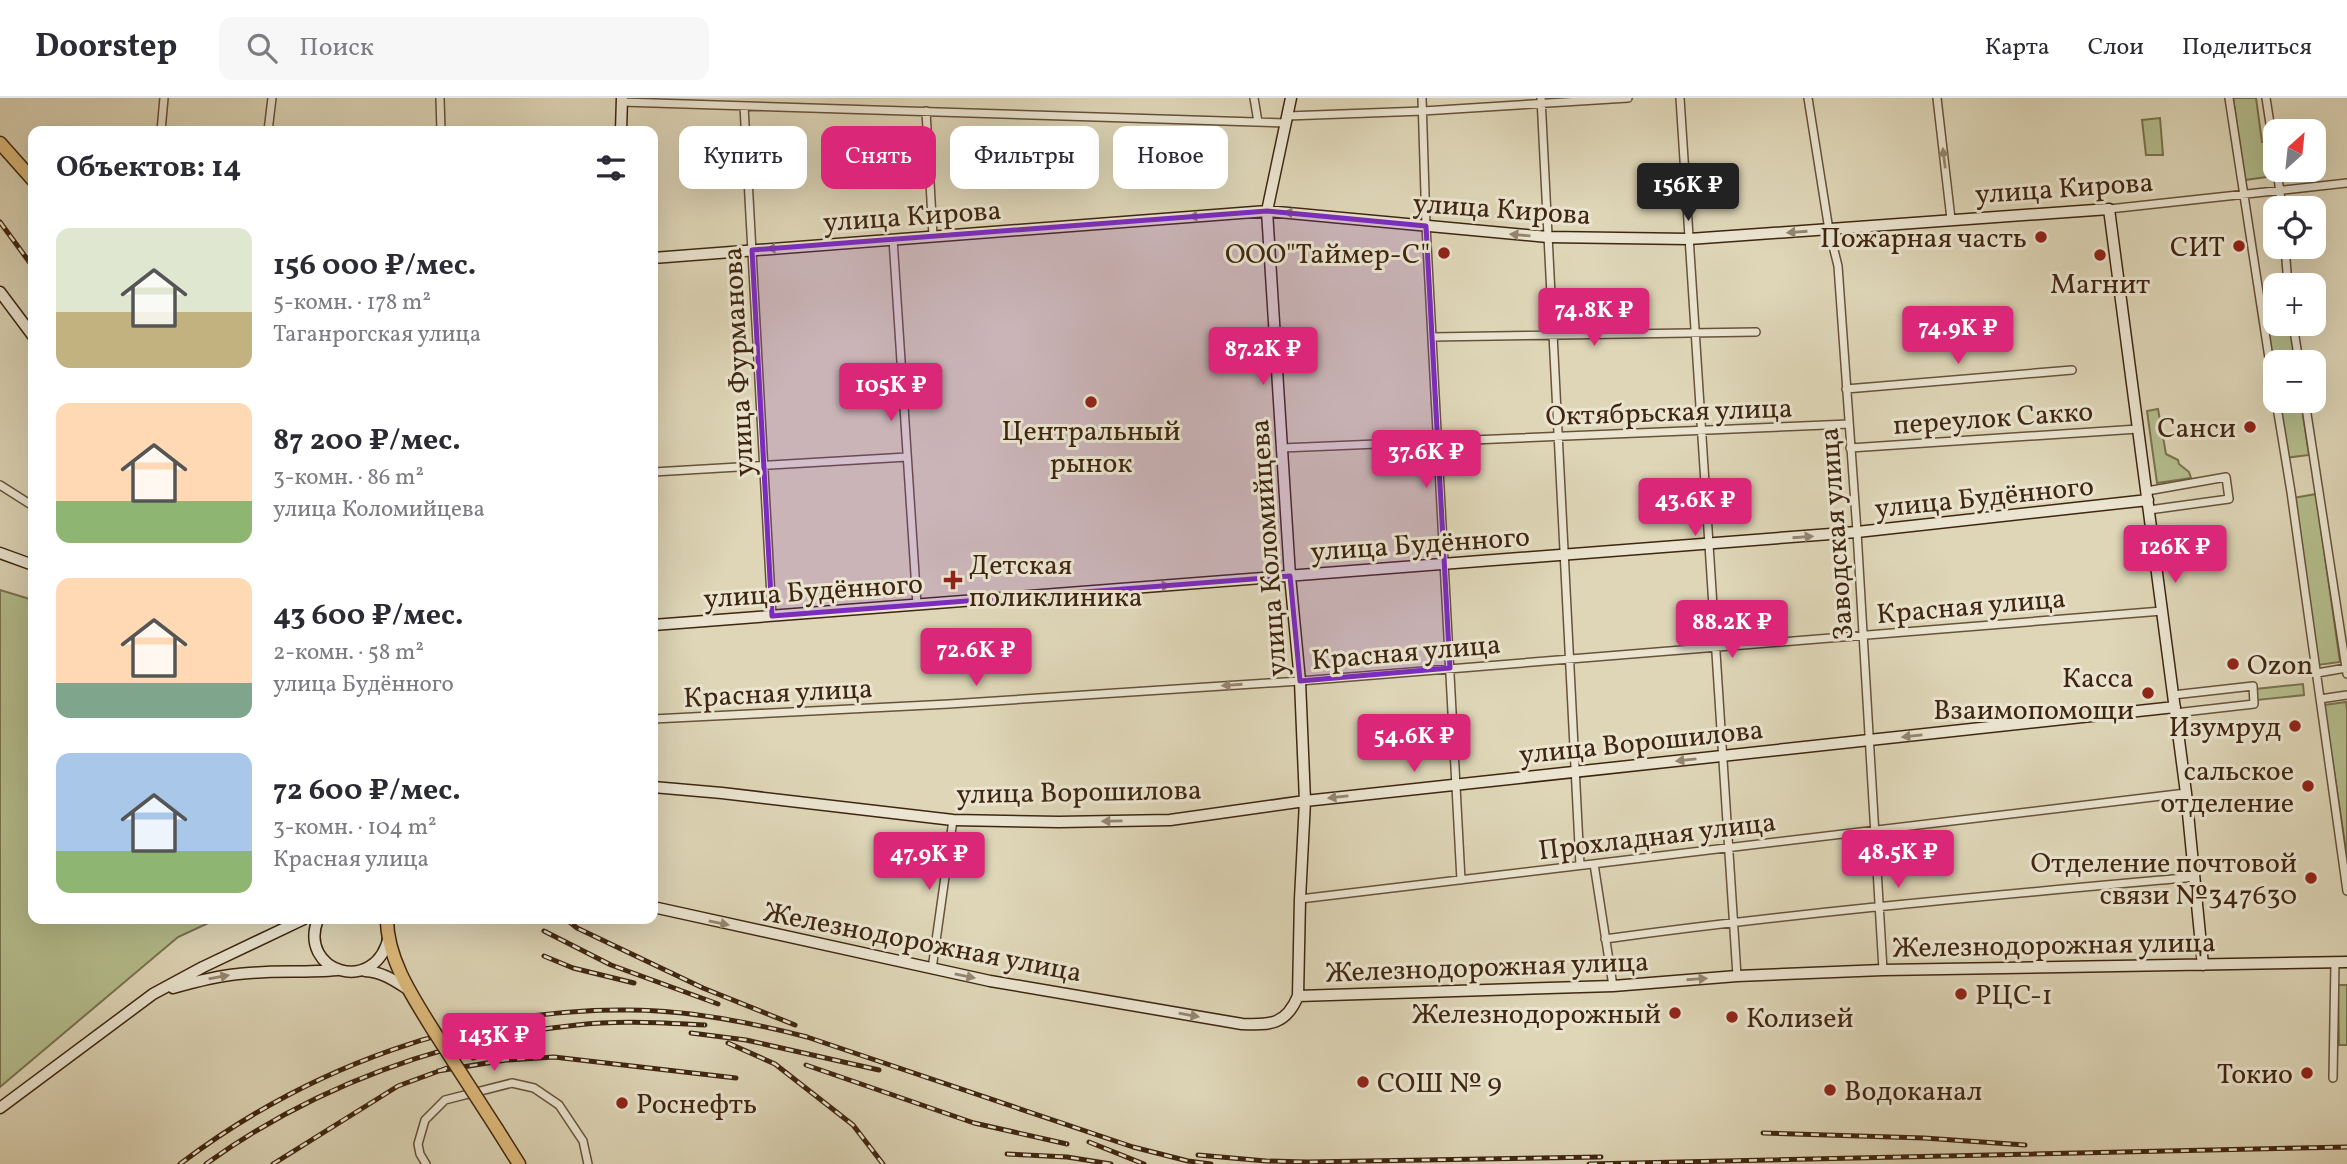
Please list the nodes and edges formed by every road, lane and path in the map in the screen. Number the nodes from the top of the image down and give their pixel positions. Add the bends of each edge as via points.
1 (164, 98) edge
2 (272, 98) edge
3 (440, 98) edge
4 (1254, 98) edge
5 (1291, 98) edge
6 (1422, 98) edge
7 (1629, 98) edge
8 (1680, 98) edge
9 (1808, 98) edge
10 (1937, 98) edge
11 (2229, 98) edge
12 (2266, 98) edge
13 (622, 100) edge
14 (1541, 101) edge
15 (744, 106) junction
16 (926, 111) junction
17 (1423, 111) junction
18 (2269, 119) edge
19 (1286, 120) junction
20 (1258, 121) junction
21 (161, 126) edge
22 (269, 126) edge
23 (441, 126) edge
24 (621, 126) edge
25 (0, 143) edge
26 (28, 174) edge
27 (2279, 182) edge
28 (2347, 183) edge
29 (2280, 190) junction
30 (2244, 194) junction
31 (2280, 196) edge
32 (2109, 209) junction
33 (1267, 211) junction
34 (1951, 219) junction
35 (1426, 226) junction
36 (1829, 230) junction
37 (933, 236) junction
38 (1548, 237) junction
39 (893, 239) junction
40 (1689, 239) junction
41 (752, 250) junction
42 (658, 258) edge
43 (0, 292) edge
44 (28, 329) edge
45 (1696, 332) junction
46 (1756, 332) dead end
47 (1553, 334) junction
48 (1432, 337) junction
49 (2268, 350) edge
50 (2072, 370) dead end
51 (1846, 389) junction
52 (2277, 413) edge
53 (2307, 413) edge
54 (1849, 424) junction
55 (2138, 429) junction
56 (1702, 430) junction
57 (1558, 437) junction
58 (1437, 442) junction
59 (1282, 448) junction
60 (1850, 448) junction
61 (907, 457) junction
62 (763, 466) junction
63 (658, 472) edge
64 (0, 485) edge
65 (2148, 500) junction
66 (28, 503) edge
67 (1857, 532) junction
68 (1709, 544) junction
69 (0, 554) edge
70 (1564, 555) junction
71 (28, 563) edge
72 (1444, 564) junction
73 (1290, 576) junction
74 (917, 605) junction
75 (2162, 611) junction
76 (772, 616) junction
77 (658, 625) edge
78 (1862, 635) junction
79 (1716, 647) junction
80 (1569, 659) junction
81 (1450, 668) junction
82 (2346, 668) edge
83 (2317, 673) junction
84 (2347, 674) edge
85 (1300, 681) junction
86 (2173, 695) junction
87 (2347, 695) edge
88 (2320, 699) junction
89 (2175, 710) junction
90 (658, 719) edge
91 (1869, 741) junction
92 (1723, 756) junction
93 (1575, 772) junction
94 (1456, 785) junction
95 (658, 787) edge
96 (2186, 793) junction
97 (1306, 801) junction
98 (953, 820) junction
99 (1875, 830) junction
100 (1729, 848) junction
101 (1594, 864) junction
102 (1580, 865) junction
103 (2195, 877) junction
104 (1461, 880) junction
105 (2347, 891) edge
106 (1300, 899) junction
107 (1880, 905) junction
108 (658, 908) edge
109 (1734, 922) junction
110 (293, 924) edge
111 (316, 924) edge
112 (387, 924) edge
113 (1605, 939) junction
114 (2335, 962) junction
115 (2347, 962) edge
116 (2203, 965) junction
117 (932, 969) junction
118 (337, 970) junction
119 (1884, 970) junction
120 (362, 971) junction
121 (1737, 976) junction
122 (1613, 985) junction
123 (409, 990) junction
124 (153, 994) junction
125 (1298, 996) junction
126 (2333, 1078) dead end
127 (0, 1108) edge
128 (426, 1164) edge
129 (519, 1164) edge
130 (588, 1164) edge

1 - 21 street
2 - 22 street
3 - 23 street
4 - 20 street
5 - 19 street, улица Коломийцева
6 - 17 street
7 - 14 street
8 - 40 street
9 - 36 street, Заводская улица
34 -> 10 street
11 - 30 street
12 - 18 street
13 - 15 street
13 - 24 street
14 - 17 street
14 - 38 street
15 - 16 street
15 - 41 street, улица Фурманова
16 - 20 street
16 - 37 street
17 - 19 street
17 - 35 street
19 - 20 street
19 - 33 street, улица Коломийцева
25 - 26 main road
27 - 29 street
28 - 29 street, улица Кирова
29 - 30 street, улица Кирова
29 - 31 street
30 - 32 street, улица Кирова
30 - 49 street
32 - 34 street, улица Кирова
32 - 55 street
35 -> 33 street, улица Кирова
33 -> 37 street, улица Кирова
33 - 59 street, улица Коломийцева
34 - 36 street, улица Кирова
38 -> 35 street, улица Кирова
35 - 48 street
36 -> 40 street, улица Кирова
36 - 51 street, Заводская улица via 1838,266
37 - 39 street, улица Кирова
38 - 40 street, улица Кирова
38 - 47 street
39 -> 41 street, улица Кирова
39 - 61 street
40 - 45 street
41 - 42 street, улица Кирова
41 - 62 street, улица Фурманова
43 - 44 street
45 - 46 street
45 - 47 street
45 - 56 street
47 - 48 street
47 - 57 street
48 - 58 street
50 - 51 street
51 - 54 street, Заводская улица
52 - 83 street
53 - 82 street
54 - 56 street, Октябрьская улица
54 - 60 street, Заводская улица
55 - 60 street, переулок Сакко
55 - 65 street
56 - 57 street, Октябрьская улица
56 - 68 street
57 - 58 street, Октябрьская улица
57 - 70 street
58 - 59 street, Октябрьская улица
58 - 72 street
59 - 73 street, улица Коломийцева
60 - 67 street, Заводская улица
61 - 62 street
61 - 74 street
62 - 63 street
62 - 76 street, улица Фурманова
64 - 66 street
65 - 65 street, улица Будённого via 2229,499 2226,477
65 - 67 street, улица Будённого
65 - 75 street
68 -> 67 street, улица Будённого
67 - 78 street, Заводская улица
68 - 70 street, улица Будённого
68 - 79 street
69 - 71 street
70 - 72 street, улица Будённого
70 - 80 street
72 - 73 street, улица Будённого
72 - 81 street
74 -> 73 street, улица Будённого
73 - 85 street, улица Коломийцева
74 - 76 street, улица Будённого
75 - 78 street, Красная улица
75 - 86 street
76 - 77 street, улица Будённого
78 - 79 street, Красная улица
78 - 91 street, Заводская улица
79 - 80 street, Красная улица
79 - 92 street
80 - 81 street, Красная улица
80 - 93 street
81 - 85 street, Красная улица
81 - 94 street
82 - 83 street
82 - 84 street
83 - 88 street
85 -> 90 street, Красная улица
85 - 97 street, улица Коломийцева
86 - 89 street
86 - 89 street, улица Ворошилова via 2253,686 2254,704
87 - 88 street
88 - 105 street
89 -> 91 street, улица Ворошилова
89 - 96 street
91 - 92 street, улица Ворошилова
91 - 99 street, Заводская улица
92 -> 93 street, улица Ворошилова
92 - 100 street
93 - 94 street, улица Ворошилова
93 - 102 street
94 -> 97 street, улица Ворошилова
94 - 104 street
95 - 98 street, улица Ворошилова
96 - 99 street, Прохладная улица
96 - 103 street
97 -> 98 street, улица Ворошилова via 1170,820
97 - 106 street, улица Коломийцева
98 - 117 street
99 - 100 street, Прохладная улица
99 - 107 street, Заводская улица
100 - 101 street, Прохладная улица
100 - 109 street
101 - 102 street, Прохладная улица
101 - 113 street
102 - 104 street, Прохладная улица
103 - 107 street
103 - 116 street
104 - 106 street, Прохладная улица
106 - 125 street, улица Коломийцева
107 - 109 street
107 - 119 street, Заводская улица
108 -> 117 street, Железнодорожная улица
109 - 113 street
109 - 121 street
110 - 124 street
111 - 118 street via 315,944 327,964
112 - 120 street via 381,958
112 - 123 main road
113 - 122 street
114 - 115 street, Железнодорожная улица
114 - 116 street, Железнодорожная улица
114 - 126 street
116 - 119 street, Железнодорожная улица
117 -> 125 street, Железнодорожная улица via 1242,1024 1270,1025 1292,1010
118 - 120 street
124 -> 118 street via 238,974
119 - 121 street, Железнодорожная улица
120 - 123 street via 390,977
122 -> 121 street, Железнодорожная улица
122 - 125 street, Железнодорожная улица
123 - 129 main road, bridge
124 - 127 street
128 - 130 street via 418,1144 425,1120 445,1100 512,1083 534,1088 559,1105 583,1141

